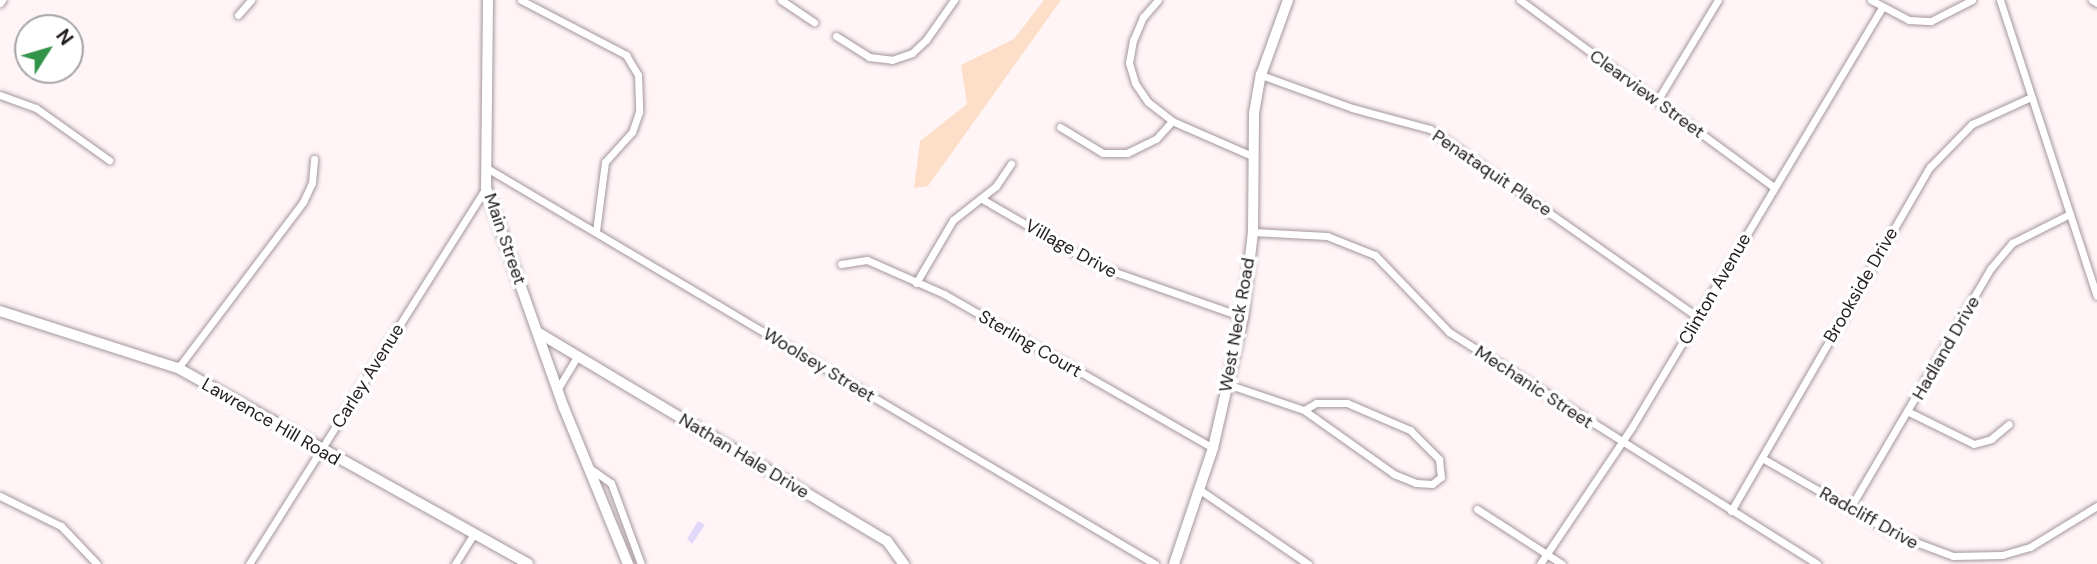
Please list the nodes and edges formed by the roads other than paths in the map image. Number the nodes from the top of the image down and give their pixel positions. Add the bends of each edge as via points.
1 (251, 0) edge
2 (488, 0) edge
3 (521, 0) edge
4 (781, 0) edge
5 (954, 0) edge
6 (1158, 0) edge
7 (1288, 0) edge
8 (1718, 0) edge
9 (1871, 0) edge
10 (1972, 0) edge
11 (2000, 0) edge
12 (2092, 0) edge
13 (1525, 1) edge
14 (2097, 3) edge
15 (1882, 8) junction
16 (238, 15) dead end
17 (814, 22) dead end
18 (836, 36) dead end
19 (1261, 75) junction
20 (0, 95) edge
21 (2029, 98) junction
22 (1657, 101) junction
23 (1172, 121) junction
24 (1059, 127) dead end
25 (1250, 155) junction
26 (314, 159) dead end
27 (109, 160) dead end
28 (1011, 164) dead end
29 (484, 167) junction
30 (1774, 187) junction
31 (486, 188) junction
32 (982, 199) junction
33 (2068, 215) junction
34 (596, 231) junction
35 (1253, 232) junction
36 (841, 264) dead end
37 (916, 283) junction
38 (2097, 296) edge
39 (0, 311) edge
40 (1242, 317) junction
41 (1699, 318) junction
42 (539, 332) junction
43 (578, 355) junction
44 (178, 368) junction
45 (1227, 384) junction
46 (557, 390) junction
47 (1304, 410) junction
48 (1909, 412) junction
49 (2009, 424) dead end
50 (1618, 441) junction
51 (1213, 448) junction
52 (321, 451) junction
53 (1762, 458) junction
54 (586, 466) junction
55 (1200, 490) junction
56 (0, 496) edge
57 (2097, 506) edge
58 (1850, 508) junction
59 (1477, 509) dead end
60 (1731, 511) junction
61 (474, 534) junction
62 (617, 544) junction
63 (1546, 554) junction
64 (97, 564) edge
65 (249, 564) edge
66 (455, 564) edge
67 (528, 564) edge
68 (621, 564) edge
69 (628, 564) edge
70 (642, 564) edge
71 (904, 564) edge
72 (1155, 564) edge
73 (1174, 564) edge
74 (1308, 564) edge
75 (1540, 564) edge
76 (1562, 564) edge
77 (1817, 564) edge

1 - 16 street
2 - 29 main road, Main Street
3 - 34 street via 626,55 638,75 639,112 632,132 605,162
4 - 17 street
5 - 18 street via 912,53 892,60 869,57
6 - 23 street via 1143,17 1129,64 1148,102
7 - 19 street, West Neck Road
8 - 22 street
9 - 15 street
10 - 15 street via 1931,21 1909,20
11 - 21 street
12 - 14 street
13 - 22 street, Clearview Street
15 - 30 street, Clinton Avenue
19 - 25 street, West Neck Road
19 - 41 street, Penataquit Place via 1352,108 1430,129
20 - 27 street via 36,108
21 - 33 street
21 - 53 street, Brookside Drive via 1972,124 1930,167
22 - 30 street, Clearview Street
23 - 24 street via 1156,139 1127,153 1103,153
23 - 25 street
25 - 35 street, West Neck Road
26 - 44 street via 312,183 303,202
28 - 32 street
29 - 31 main road, Main Street
29 - 34 street, Woolsey Street
30 - 41 street, Clinton Avenue
31 - 42 main road, Main Street
31 - 52 street, Carley Avenue
32 - 37 street via 953,220
32 - 40 street, Village Drive via 1098,266
33 - 38 street
33 - 48 street, Hadland Drive via 2012,243 1991,268
34 - 72 street, Woolsey Street
35 - 40 street, West Neck Road
35 - 50 street, Mechanic Street via 1327,236 1375,255 1449,332
36 - 37 street, Sterling Court via 867,260
37 - 51 street, Sterling Court
39 - 44 street, Lawrence Hill Road
40 - 45 street, West Neck Road
41 - 50 street, Clinton Avenue via 1632,427
42 - 43 street, Nathan Hale Drive
42 - 46 main road, Main Street
43 - 46 street
43 - 71 street, Nathan Hale Drive via 887,541
44 - 52 street, Lawrence Hill Road
45 - 47 street
45 - 51 street, West Neck Road
46 - 54 main road, Main Street
47 - 47 street via 1316,403 1347,403 1410,430 1439,459 1441,477 1432,484 1416,483 1394,474
48 - 49 street via 1974,443 1991,439
48 - 58 street, Hadland Drive
50 - 60 street, Mechanic Street
50 - 63 street, Clinton Avenue
51 - 55 street, West Neck Road
52 - 61 street, Lawrence Hill Road
52 - 65 street, Carley Avenue
53 - 58 street, Radcliff Drive
53 - 60 street, Brookside Drive
54 - 62 main road, Main Street
54 - 70 street via 611,483
55 - 73 street, West Neck Road
55 - 74 street
56 - 64 street via 61,526
57 - 58 street, Radcliff Drive via 2030,547 1978,558 1927,549
59 - 63 street
60 - 77 street, Mechanic Street
61 - 66 street
61 - 67 street, Lawrence Hill Road
62 - 68 main road, Main Street
62 - 69 main road, Main Street
63 - 75 street, Clinton Avenue
63 - 76 street

